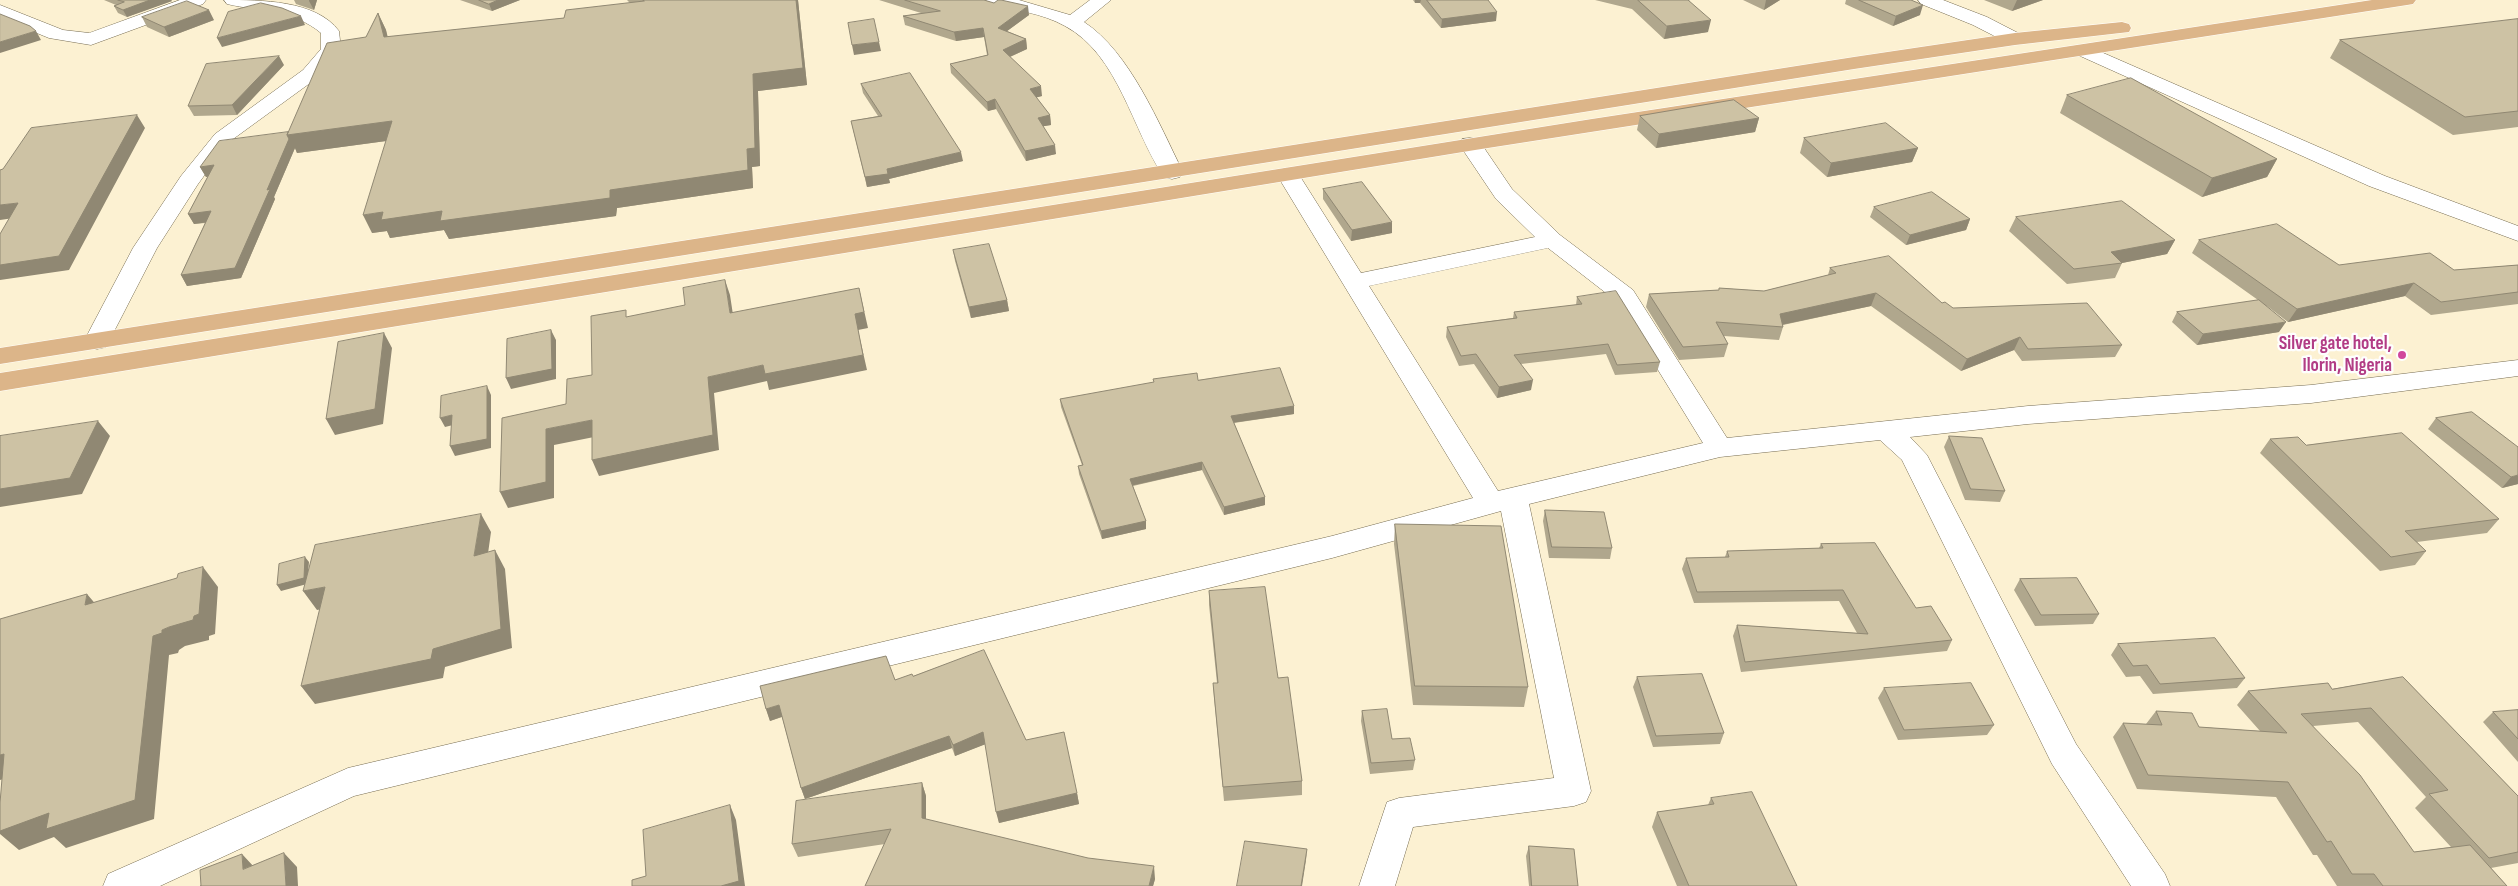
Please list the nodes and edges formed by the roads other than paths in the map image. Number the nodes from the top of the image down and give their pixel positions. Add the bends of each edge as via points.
1 (197, 0) edge
2 (233, 0) edge
3 (995, 0) edge
4 (1102, 0) edge
5 (1927, 0) edge
6 (2324, 0) edge
7 (2407, 0) edge
8 (0, 11) edge
9 (1072, 22) junction
10 (2015, 38) junction
11 (2086, 51) junction
12 (1854, 63) junction
13 (1878, 81) junction
14 (1470, 144) junction
15 (1172, 172) junction
16 (1288, 175) junction
17 (1118, 191) junction
18 (2518, 234) edge
19 (1552, 240) junction
20 (729, 242) junction
21 (731, 265) junction
22 (1354, 282) junction
23 (97, 341) junction
24 (0, 356) edge
25 (2518, 368) edge
26 (0, 382) edge
27 (1957, 423) junction
28 (1886, 430) junction
29 (1720, 448) junction
30 (1913, 455) junction
31 (1502, 501) junction
32 (120, 886) edge
33 (1377, 886) edge
34 (2152, 886) edge

1 - 8 street via 91,38 75,39
2 - 23 street via 313,17 330,31 330,50 310,74 222,138 145,248
3 - 9 street
4 - 9 street
5 - 10 street
6 - 10 main road via 2177,23
7 - 11 main road
9 - 15 street via 1090,34 1128,85
10 - 12 main road
11 - 13 main road
11 - 18 street via 2377,181
12 - 13 main road
12 - 15 main road
13 - 14 main road
14 - 16 main road
14 - 19 street via 1504,194
15 - 17 main road
16 - 17 main road
16 - 22 street
17 - 20 main road
17 - 21 main road
19 - 22 street
19 - 29 street via 1624,295
20 - 21 main road
20 - 23 main road
21 - 26 main road
22 - 31 street
23 - 24 main road
25 - 27 street via 2311,394
27 - 28 street
27 - 30 street
28 - 29 street
28 - 30 street
29 - 31 street
30 - 34 street via 2064,754
31 - 32 street via 1332,547 348,783
31 - 33 street via 1574,791 1399,814

